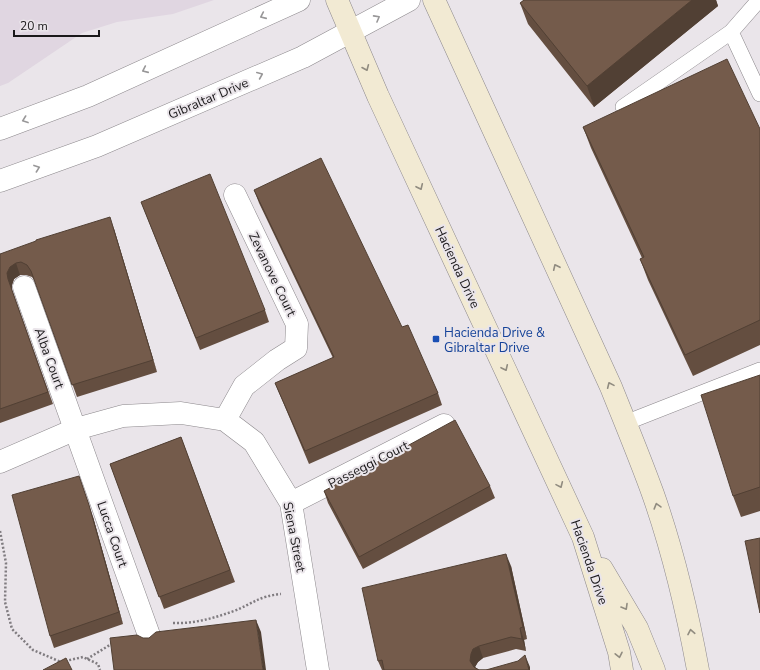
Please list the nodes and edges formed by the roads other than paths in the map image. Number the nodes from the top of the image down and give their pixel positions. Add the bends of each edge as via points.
1 (299, 0) edge
2 (337, 0) edge
3 (410, 0) edge
4 (434, 0) edge
5 (759, 0) edge
6 (731, 32) junction
7 (350, 33) junction
8 (760, 94) edge
9 (623, 107) edge
10 (0, 129) edge
11 (0, 181) edge
12 (235, 194) dead end
13 (24, 287) dead end
14 (760, 370) edge
15 (225, 420) junction
16 (625, 423) junction
17 (444, 425) edge
18 (76, 430) junction
19 (0, 462) edge
20 (291, 503) junction
21 (584, 537) junction
22 (147, 629) road end
23 (318, 670) edge
24 (622, 670) edge
25 (654, 670) edge
26 (698, 670) edge

1 -> 10 street via 88,96
2 - 7 main road, Hacienda Drive
7 -> 3 street, Gibraltar Drive
16 -> 4 main road via 611,386
5 - 6 lane
6 - 8 lane
6 - 9 lane
11 -> 7 street, Gibraltar Drive via 97,146 304,57
7 -> 21 main road, Hacienda Drive
12 - 15 street, Zevanove Court via 297,324 296,348 244,386
13 - 18 street, Alba Court
14 - 16 lane
15 - 18 street, Siena Street via 181,413 123,416
15 - 20 street, Siena Street via 254,442
26 -> 16 main road via 685,603 653,494
17 - 20 street, Passeggi Court
18 - 19 street, Siena Street
18 - 22 street, Lucca Court
20 - 23 street, Siena Street
21 -> 24 main road, Hacienda Drive via 619,652
21 -> 25 main road via 637,628

